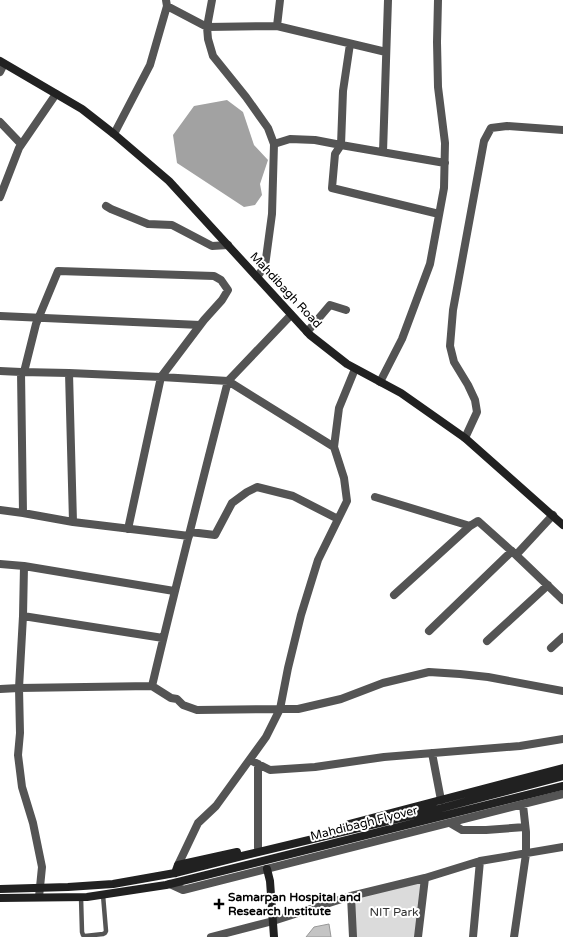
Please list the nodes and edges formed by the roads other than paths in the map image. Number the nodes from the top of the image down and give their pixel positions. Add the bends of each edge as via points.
1 (212, 0) edge
2 (280, 0) edge
3 (388, 0) edge
4 (438, 0) edge
5 (166, 3) edge
6 (276, 26) junction
7 (207, 27) junction
8 (350, 44) junction
9 (386, 52) junction
10 (2, 62) edge
11 (0, 72) edge
12 (56, 94) junction
13 (0, 122) edge
14 (563, 130) edge
15 (114, 134) junction
16 (21, 144) junction
17 (274, 144) junction
18 (341, 145) junction
19 (383, 152) junction
20 (445, 163) junction
21 (0, 197) edge
22 (106, 206) dead end
23 (439, 214) junction
24 (228, 245) junction
25 (257, 277) junction
26 (346, 310) dead end
27 (291, 314) junction
28 (0, 316) edge
29 (39, 318) junction
30 (200, 325) junction
31 (307, 332) junction
32 (355, 369) junction
33 (0, 371) edge
34 (23, 372) junction
35 (70, 373) junction
36 (161, 377) junction
37 (228, 381) junction
38 (380, 382) junction
39 (465, 438) junction
40 (334, 447) junction
41 (375, 497) dead end
42 (0, 510) edge
43 (22, 513) junction
44 (553, 515) junction
45 (338, 519) junction
46 (73, 522) junction
47 (563, 525) edge
48 (470, 526) junction
49 (128, 529) junction
50 (189, 534) junction
51 (514, 553) junction
52 (0, 564) edge
53 (24, 566) junction
54 (548, 585) junction
55 (174, 591) junction
56 (394, 595) dead end
57 (563, 600) edge
58 (23, 616) junction
59 (429, 631) dead end
60 (563, 637) edge
61 (163, 638) junction
62 (487, 641) dead end
63 (551, 648) dead end
64 (152, 686) junction
65 (19, 688) junction
66 (0, 689) edge
67 (563, 691) edge
68 (280, 709) junction
69 (563, 738) edge
70 (432, 753) junction
71 (250, 760) junction
72 (258, 764) junction
73 (563, 768) edge
74 (563, 776) edge
75 (563, 786) edge
76 (563, 794) edge
77 (441, 800) junction
78 (523, 805) junction
79 (450, 823) junction
80 (525, 827) junction
81 (563, 847) edge
82 (258, 848) junction
83 (526, 854) junction
84 (480, 861) junction
85 (178, 865) junction
86 (267, 869) junction
87 (175, 874) junction
88 (425, 878) junction
89 (170, 884) junction
90 (40, 887) junction
91 (0, 889) edge
92 (103, 894) junction
93 (351, 896) junction
94 (40, 897) junction
95 (81, 897) junction
96 (0, 898) edge
97 (273, 921) junction
98 (213, 937) edge
99 (274, 937) edge
100 (353, 937) edge
101 (418, 937) edge
102 (473, 937) edge
103 (514, 937) edge

1 - 7 street
2 - 6 street
3 - 9 street
4 - 20 street via 438,86 446,143
5 - 7 street
5 - 15 street via 150,65
6 - 7 street
6 - 8 street
7 - 17 street via 213,56 268,128
8 - 9 street
8 - 18 street via 343,91
9 - 19 street
10 - 11 street
10 - 12 street, Mahdibagh Road
12 - 15 street, Mahdibagh Road via 82,109
12 - 16 street
13 - 16 street
14 - 39 street via 507,126 491,128 484,141 452,310 450,346 454,362 468,385 478,412
15 - 24 street, Mahdibagh Road via 169,181
16 - 21 street
17 - 18 street via 290,139
17 - 25 street via 272,214 265,266
18 - 19 street
18 - 23 street via 336,154 332,188
19 - 20 street
20 - 23 street
22 - 24 street via 148,224 172,225 212,246
23 - 38 street via 430,264 402,339
24 - 25 street, Mahdibagh Road
25 - 27 street, Mahdibagh Road
26 - 31 street via 330,305
27 - 31 street, Mahdibagh Road
27 - 37 street
28 - 29 street
29 - 30 street
29 - 30 street via 58,271 214,276 221,280 228,290
29 - 34 street
30 - 36 street
31 - 32 street, Mahdibagh Road
32 - 38 street, Mahdibagh Road
32 - 40 street via 339,408
33 - 34 street
34 - 35 street
34 - 43 street
35 - 36 street
35 - 46 street
36 - 37 street
36 - 49 street
37 - 40 street
37 - 50 street
38 - 39 street, Mahdibagh Road via 401,393
39 - 44 street, Mahdibagh Road
40 - 45 street via 344,478 347,501
41 - 48 street
42 - 43 street
43 - 46 street
44 - 47 street, Mahdibagh Road
44 - 51 street
45 - 50 street via 293,496 257,487 232,503 215,535
45 - 68 street via 318,560 301,615
46 - 49 street
48 - 51 street via 478,522
48 - 56 street
49 - 50 street
50 - 55 street
51 - 54 street
51 - 59 street
52 - 53 street
53 - 55 street
53 - 58 street
54 - 57 street
54 - 62 street
55 - 61 street
58 - 61 street
58 - 65 street
60 - 63 street
61 - 64 street
64 - 65 street
64 - 68 street via 177,699 182,705 197,710
65 - 66 street
65 - 90 street via 18,755 22,787 42,867
67 - 68 street via 488,677 429,672 383,683 341,699 298,709
68 - 71 street via 266,737
69 - 70 street via 520,746
70 - 72 street via 270,770
70 - 77 street
71 - 72 street
71 - 85 street via 216,806 198,823
72 - 82 street
73 - 77 street
74 - 87 street, Mahdibagh Flyover
75 - 89 street, Mahdibagh Flyover
76 - 78 street
77 - 82 street
78 - 79 street
78 - 80 street
79 - 80 street via 462,830
79 - 86 street
80 - 83 street
81 - 83 street
82 - 85 street
83 - 84 street
83 - 103 street
84 - 88 street
84 - 102 street
85 - 87 street
86 - 89 street via 183,890
86 - 97 street
87 - 90 street, Mahdibagh Flyover via 113,884
88 - 93 street
88 - 101 street
89 - 92 street, Mahdibagh Flyover
90 - 91 street, Mahdibagh Flyover
90 - 94 street
92 - 95 street, Mahdibagh Flyover
92 - 95 lane via 106,931 103,934 83,935
93 - 97 street
93 - 100 street
94 - 95 street, Mahdibagh Flyover
94 - 96 street, Mahdibagh Flyover
97 - 98 street
97 - 99 street

